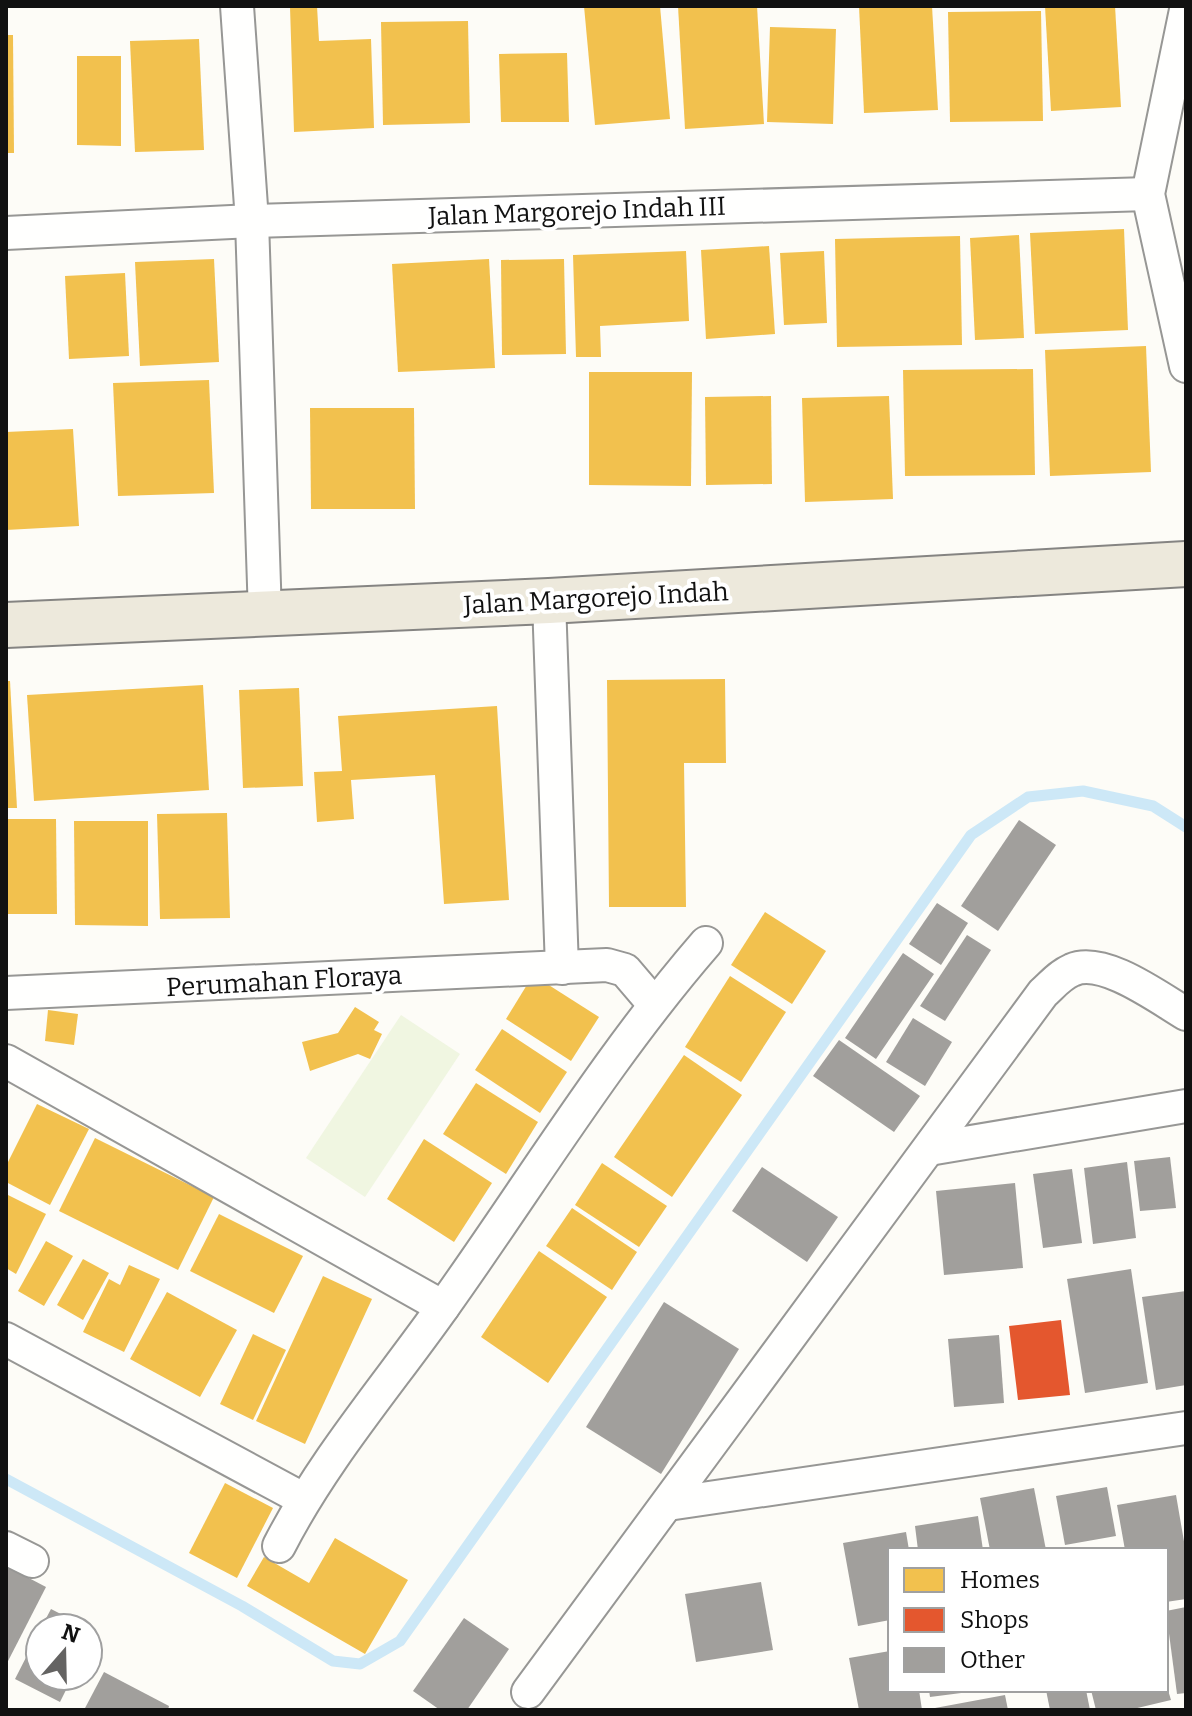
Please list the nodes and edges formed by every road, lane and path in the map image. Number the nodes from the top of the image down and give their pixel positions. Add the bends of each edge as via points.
1 (237, 6) edge
2 (1186, 10) edge
3 (1148, 194) junction
4 (252, 221) junction
5 (6, 233) edge
6 (1186, 366) edge
7 (1186, 564) edge
8 (549, 601) junction
9 (265, 615) junction
10 (6, 625) edge
11 (706, 943) dead end
12 (562, 968) junction
13 (6, 993) edge
14 (654, 1004) junction
15 (1186, 1014) edge
16 (6, 1061) edge
17 (1186, 1106) edge
18 (929, 1149) junction
19 (443, 1307) junction
20 (6, 1339) edge
21 (1186, 1428) edge
22 (303, 1499) junction
23 (668, 1504) junction
24 (279, 1546) dead end
25 (528, 1692) dead end

1 - 4 street
2 - 3 street
3 - 4 street, Jalan Margorejo Indah III
3 - 6 street
4 - 5 street, Jalan Margorejo Indah III
4 - 9 street
7 - 8 main road, Jalan Margorejo Indah
8 - 9 main road, Jalan Margorejo Indah
8 - 12 street
9 - 10 main road, Jalan Margorejo Indah
11 - 14 street
12 - 13 street, Perumahan Floraya
12 - 14 street, Perumahan Floraya via 615,966 625,970
14 - 19 street
15 - 18 street via 1116,973 1074,968 1043,993
16 - 19 street
17 - 18 street
18 - 23 street
19 - 22 street
20 - 22 street
21 - 23 street
22 - 24 street
23 - 25 street

